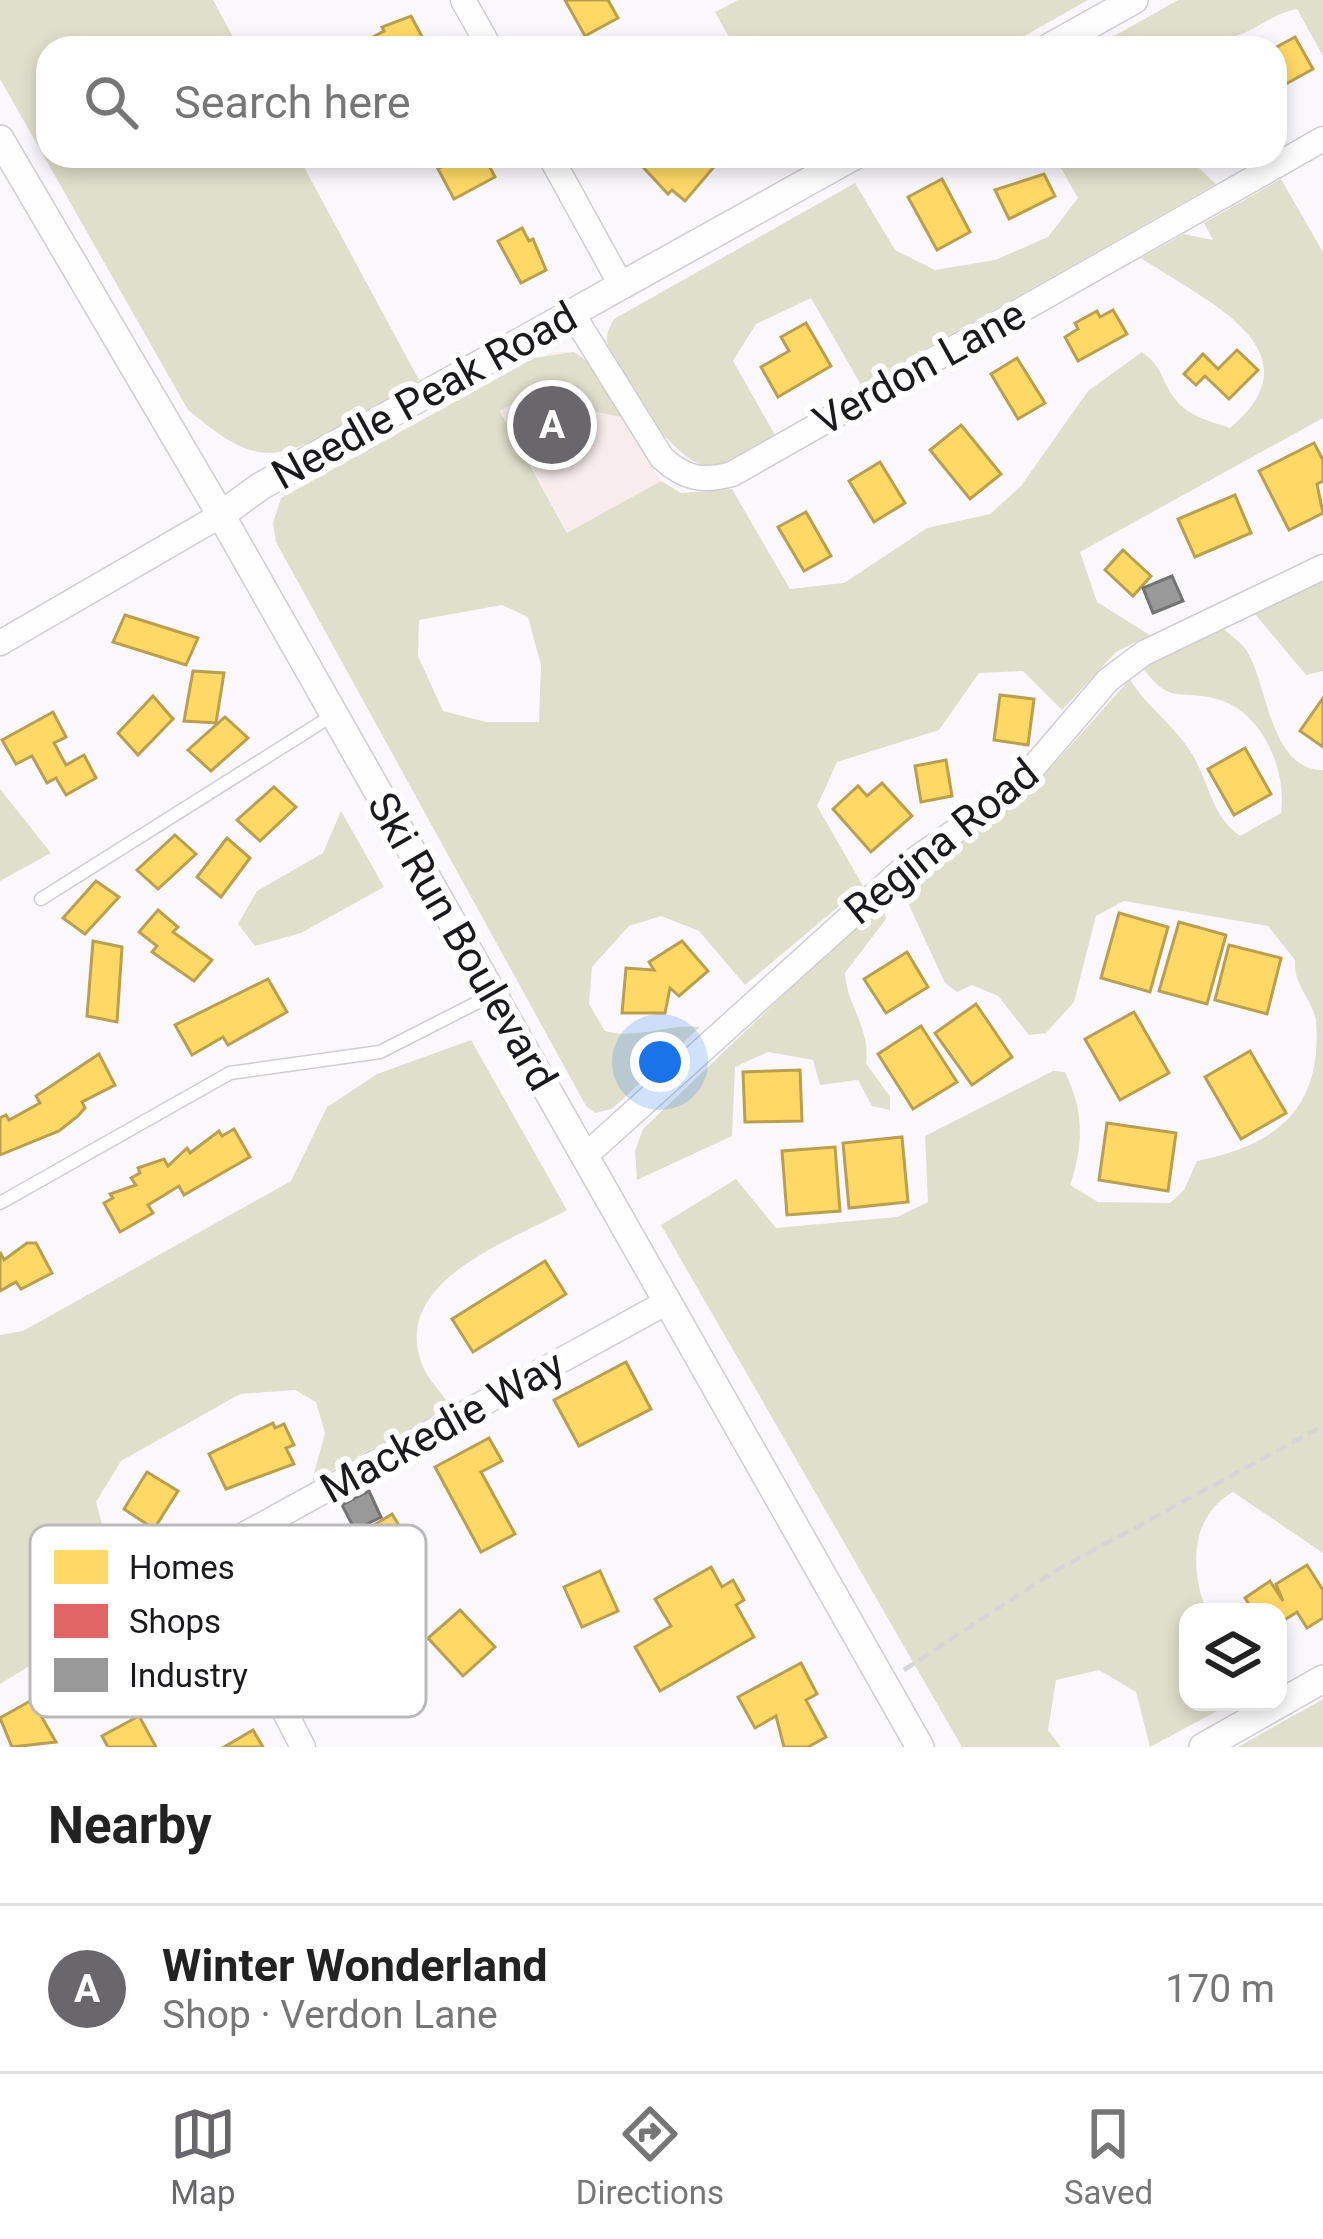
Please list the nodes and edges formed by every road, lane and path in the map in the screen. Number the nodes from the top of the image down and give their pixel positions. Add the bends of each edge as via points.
1 (463, 0) edge
2 (1134, 0) edge
3 (483, 36) edge
4 (1070, 36) edge
5 (0, 139) edge
6 (1323, 139) edge
7 (1287, 159) edge
8 (557, 168) edge
9 (832, 168) edge
10 (1272, 168) edge
11 (621, 285) junction
12 (572, 313) junction
13 (220, 514) junction
14 (1323, 567) edge
15 (0, 643) edge
16 (334, 715) junction
17 (40, 899) dead end
18 (493, 994) junction
19 (585, 1156) junction
20 (0, 1203) edge
21 (668, 1302) junction
22 (1323, 1426) edge
23 (262, 1525) edge
24 (1323, 1679) edge
25 (884, 1683) junction
26 (287, 1717) edge
27 (303, 1747) edge
28 (920, 1747) edge
29 (1203, 1747) edge

1 - 3 street
2 - 4 street
5 - 13 street, Ski Run Boulevard
6 - 7 street, Verdon Lane
8 - 11 street
9 - 11 street, Needle Peak Road
10 - 12 street, Verdon Lane via 732,474 706,481 662,458
11 - 12 street, Needle Peak Road
12 - 13 street, Needle Peak Road
13 - 15 street, Needle Peak Road
13 - 16 street, Ski Run Boulevard
14 - 19 street, Regina Road via 1144,653 1108,680 1014,790 874,894
16 - 17 lane
16 - 18 street, Ski Run Boulevard
18 - 19 street, Ski Run Boulevard
18 - 20 lane via 380,1052 230,1073
19 - 21 street, Ski Run Boulevard
21 - 23 street, Mackedie Way
21 - 25 street, Ski Run Boulevard
22 - 25 path via 1054,1571
24 - 29 street
25 - 28 street, Ski Run Boulevard
26 - 27 street, Mackedie Way

